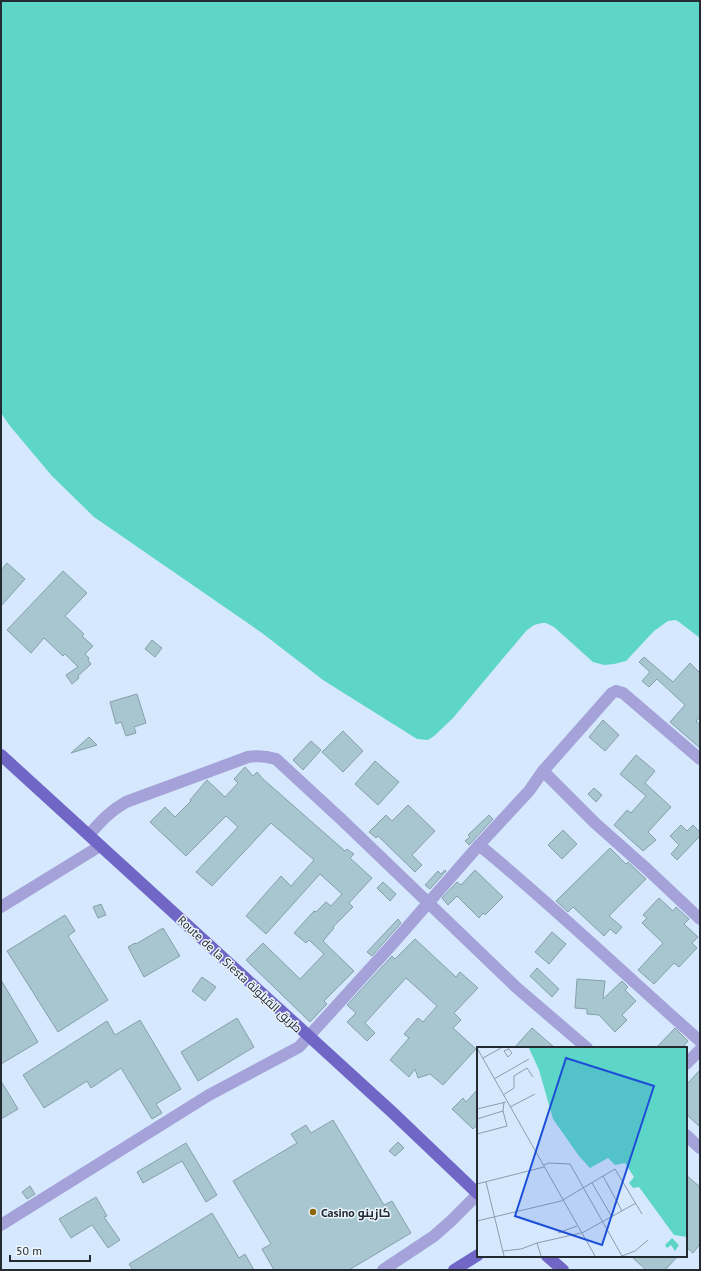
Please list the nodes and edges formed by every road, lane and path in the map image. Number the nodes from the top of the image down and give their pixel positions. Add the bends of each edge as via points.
1 (1, 755) edge
2 (700, 759) edge
3 (544, 771) junction
4 (89, 835) junction
5 (479, 845) junction
6 (100, 846) junction
7 (428, 904) junction
8 (1, 906) edge
9 (700, 919) edge
10 (309, 1037) junction
11 (700, 1041) edge
12 (586, 1047) edge
13 (700, 1050) edge
14 (687, 1063) edge
15 (687, 1136) edge
16 (700, 1148) edge
17 (477, 1193) edge
18 (477, 1195) edge
19 (1, 1226) edge
20 (477, 1256) edge
21 (548, 1257) edge
22 (383, 1270) edge
23 (454, 1270) edge
24 (563, 1270) edge

1 - 4 main road, Route de la Siesta طريق القيلولة
2 - 3 street via 623,693 616,691
3 - 5 street
3 - 9 street via 595,823
4 - 6 main road, Route de la Siesta طريق القيلولة
4 - 7 street via 104,817 126,802 248,756 267,756 283,765
5 - 7 street
5 - 11 street via 526,883
6 - 8 street
6 - 10 main road, Route de la Siesta طريق القيلولة
7 - 10 street
7 - 12 street via 517,988
10 - 17 main road, Route de la Siesta طريق القيلولة
10 - 19 street via 299,1046 209,1095
13 - 14 street
15 - 16 street
18 - 22 street via 434,1236
20 - 23 main road
21 - 24 main road

